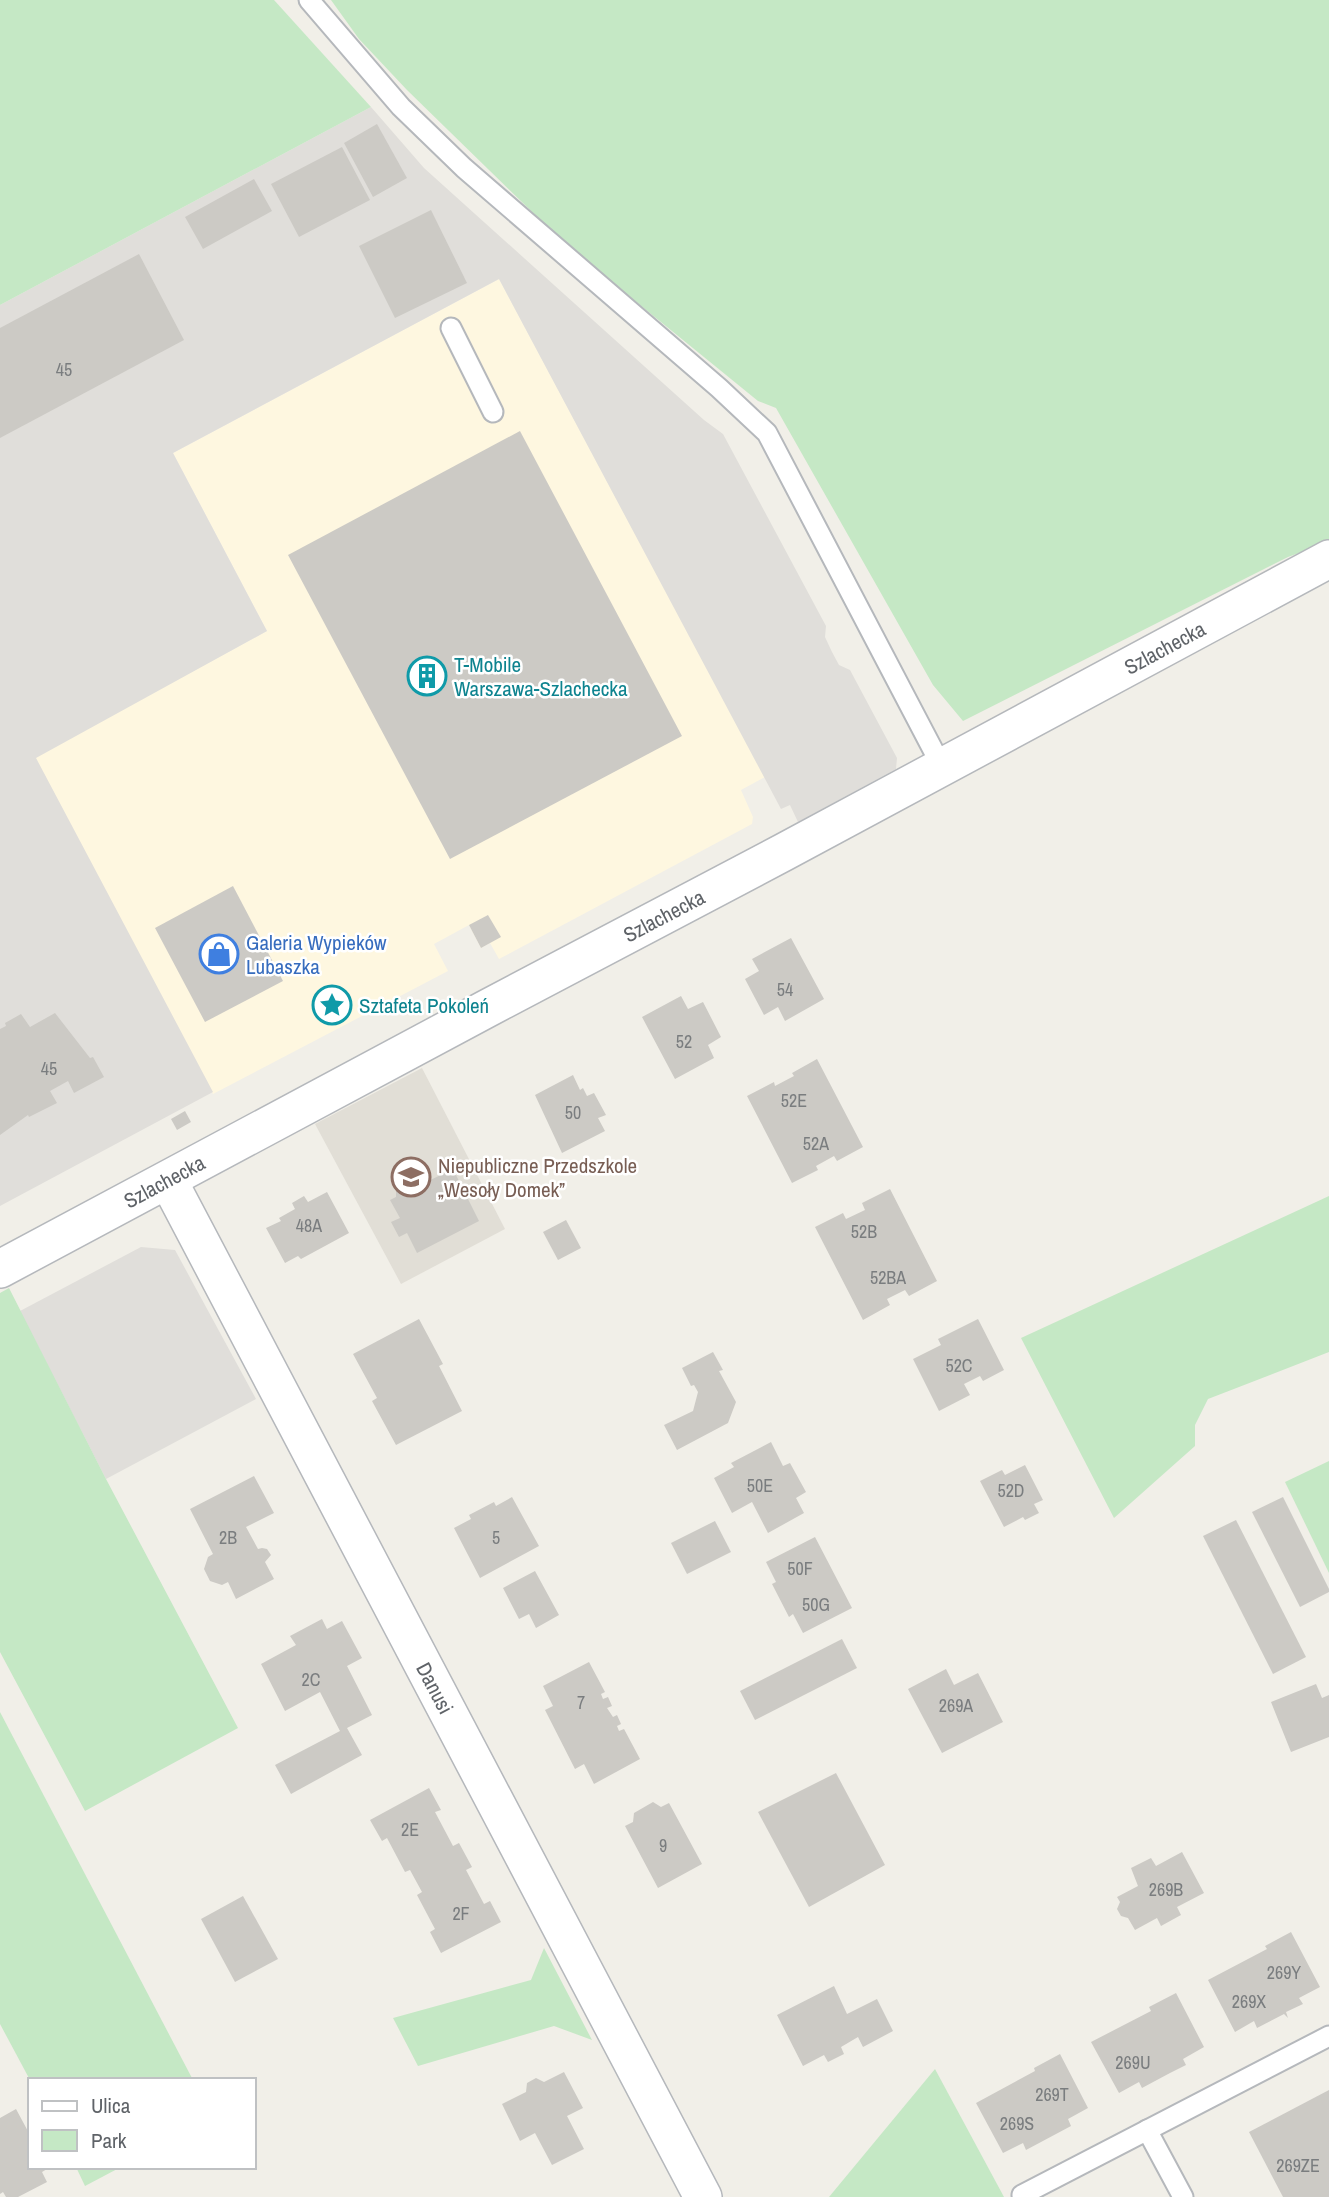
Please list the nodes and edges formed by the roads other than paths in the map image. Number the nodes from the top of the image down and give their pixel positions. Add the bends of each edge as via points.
1 (309, 0) edge
2 (451, 328) dead end
3 (493, 412) dead end
4 (1329, 559) edge
5 (942, 767) junction
6 (169, 1180) junction
7 (0, 1269) edge
8 (1329, 2036) edge
9 (1147, 2130) junction
10 (1021, 2196) edge
11 (703, 2197) edge
12 (1183, 2197) edge

1 - 5 lane via 401,107 464,168 767,433
2 - 3 lane
4 - 5 street, Szlachecka
5 - 6 street, Szlachecka
6 - 7 street, Szlachecka
6 - 11 street, Danusi
8 - 9 lane
9 - 10 lane
9 - 12 lane

